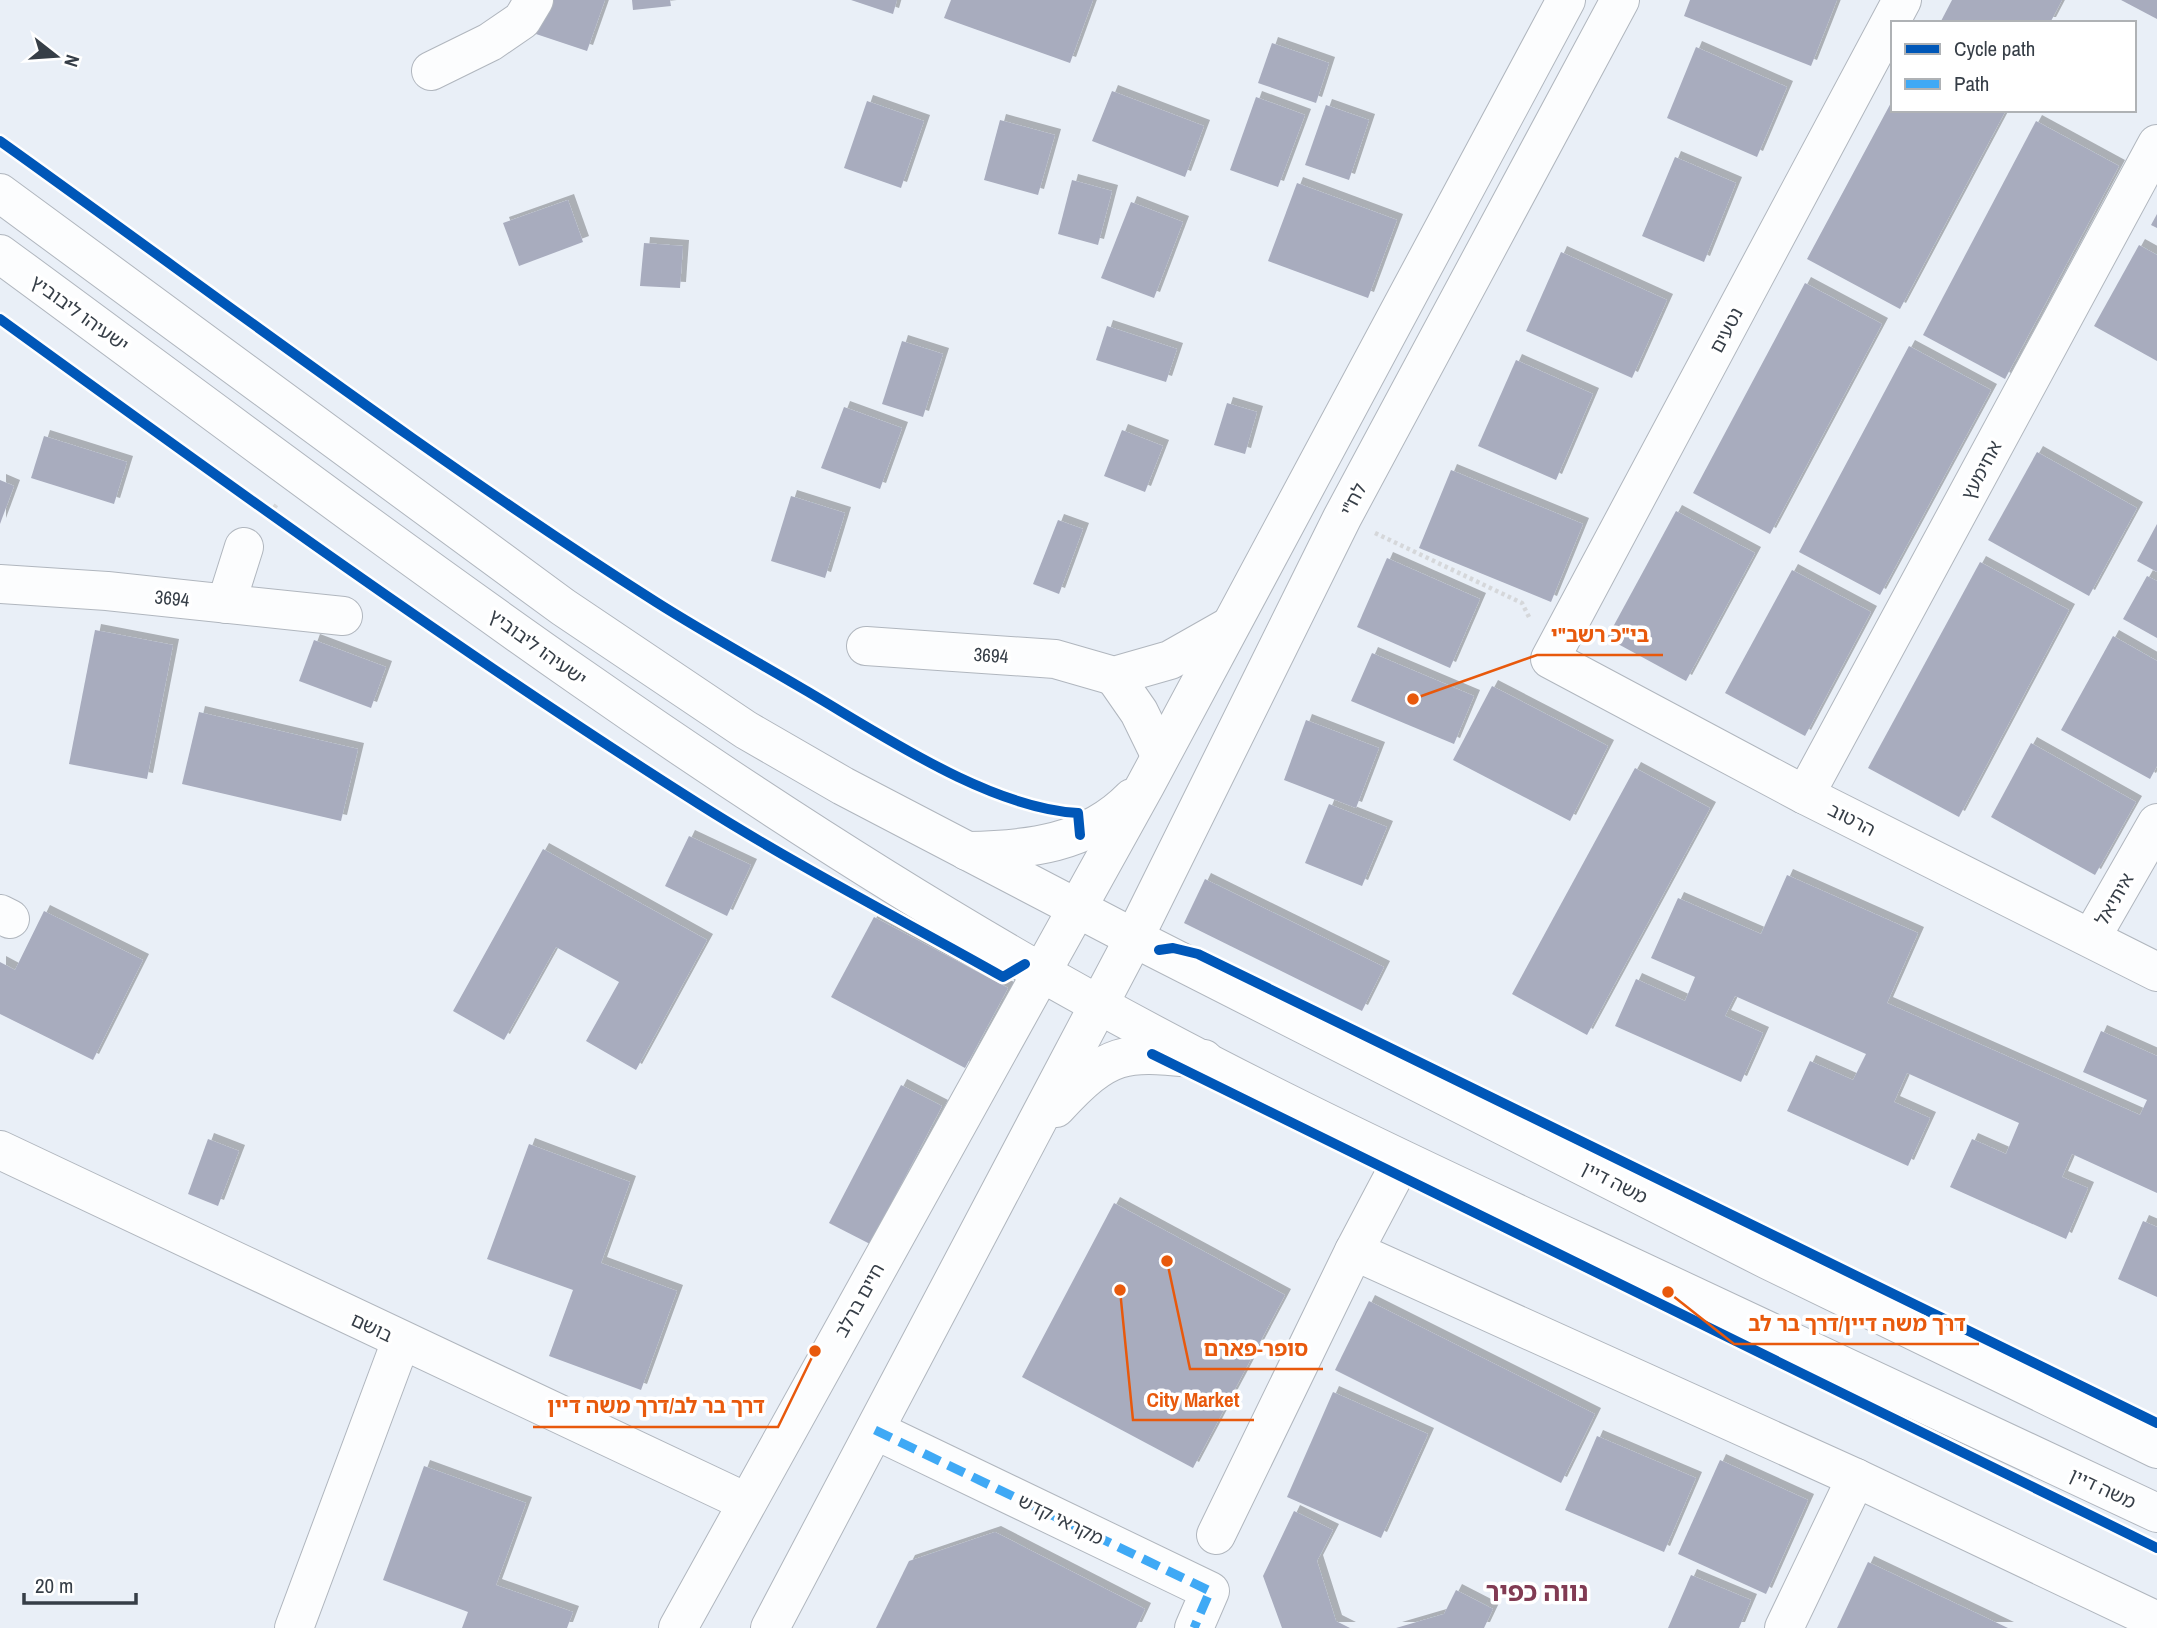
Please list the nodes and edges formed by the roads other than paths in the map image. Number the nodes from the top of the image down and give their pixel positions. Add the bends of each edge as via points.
1 (534, 0) edge
2 (1566, 0) edge
3 (1620, 0) edge
4 (1902, 0) edge
5 (431, 71) dead end
6 (2157, 144) edge
7 (0, 193) edge
8 (0, 254) edge
9 (244, 547) dead end
10 (0, 584) edge
11 (226, 604) junction
12 (343, 617) dead end
13 (1230, 626) junction
14 (866, 646) dead end
15 (1550, 659) joint
16 (1114, 676) junction
17 (1153, 770) junction
18 (1805, 795) junction
19 (2157, 823) edge
20 (967, 851) junction
21 (1077, 908) junction
22 (1134, 938) junction
23 (2091, 938) junction
24 (1041, 972) junction
25 (2157, 972) edge
26 (1100, 1005) junction
27 (1204, 1059) junction
28 (1020, 1149) junction
29 (0, 1150) edge
30 (1402, 1160) junction
31 (1354, 1251) junction
32 (401, 1341) junction
33 (875, 1430) junction
34 (2157, 1449) edge
35 (1856, 1478) junction
36 (746, 1502) junction
37 (2157, 1513) edge
38 (1216, 1535) dead end
39 (2157, 1621) edge
40 (294, 1628) edge
41 (678, 1628) edge
42 (770, 1628) edge
43 (1194, 1628) edge
44 (1784, 1628) edge

1 - 5 street via 522,20 490,43
2 - 13 street
3 - 22 street, לח"י via 1342,518
4 - 15 street, נטעים
6 - 18 street, אחימעץ
7 - 20 street via 574,615 747,730
8 - 24 street, ישעיהו ליבוביץ via 559,663 736,785
9 - 11 street
10 - 11 street, 3694
11 - 12 street, 3694
13 - 16 street via 1170,660
13 - 17 street
14 - 16 street, 3694 via 1055,659
15 - 18 street, הרטוב
16 - 17 street via 1139,712
17 - 20 street via 1122,808 1070,839 1028,848
17 - 21 street
18 - 23 street, הרטוב
19 - 23 street, איתיאל
20 - 21 street
21 - 22 street, משה דיין
21 - 24 street
22 - 26 street, לח"י
22 - 34 street, משה דיין via 1768,1260
23 - 25 street, הרטוב
24 - 26 street, ישעיהו ליבוביץ
24 - 36 street, חיים ברלב
26 - 27 street, משה דיין
26 - 28 street
27 - 28 street via 1117,1057 1075,1087
27 - 30 street, משה דיין
28 - 33 street
29 - 32 street, בושם
30 - 31 street
30 - 37 street, משה דיין
31 - 35 street
31 - 38 street
32 - 36 street, בושם
32 - 40 street
33 - 42 street
33 - 43 street, מקראי קדש via 1210,1591
35 - 39 street
35 - 44 street
36 - 41 street, חיים ברלב

